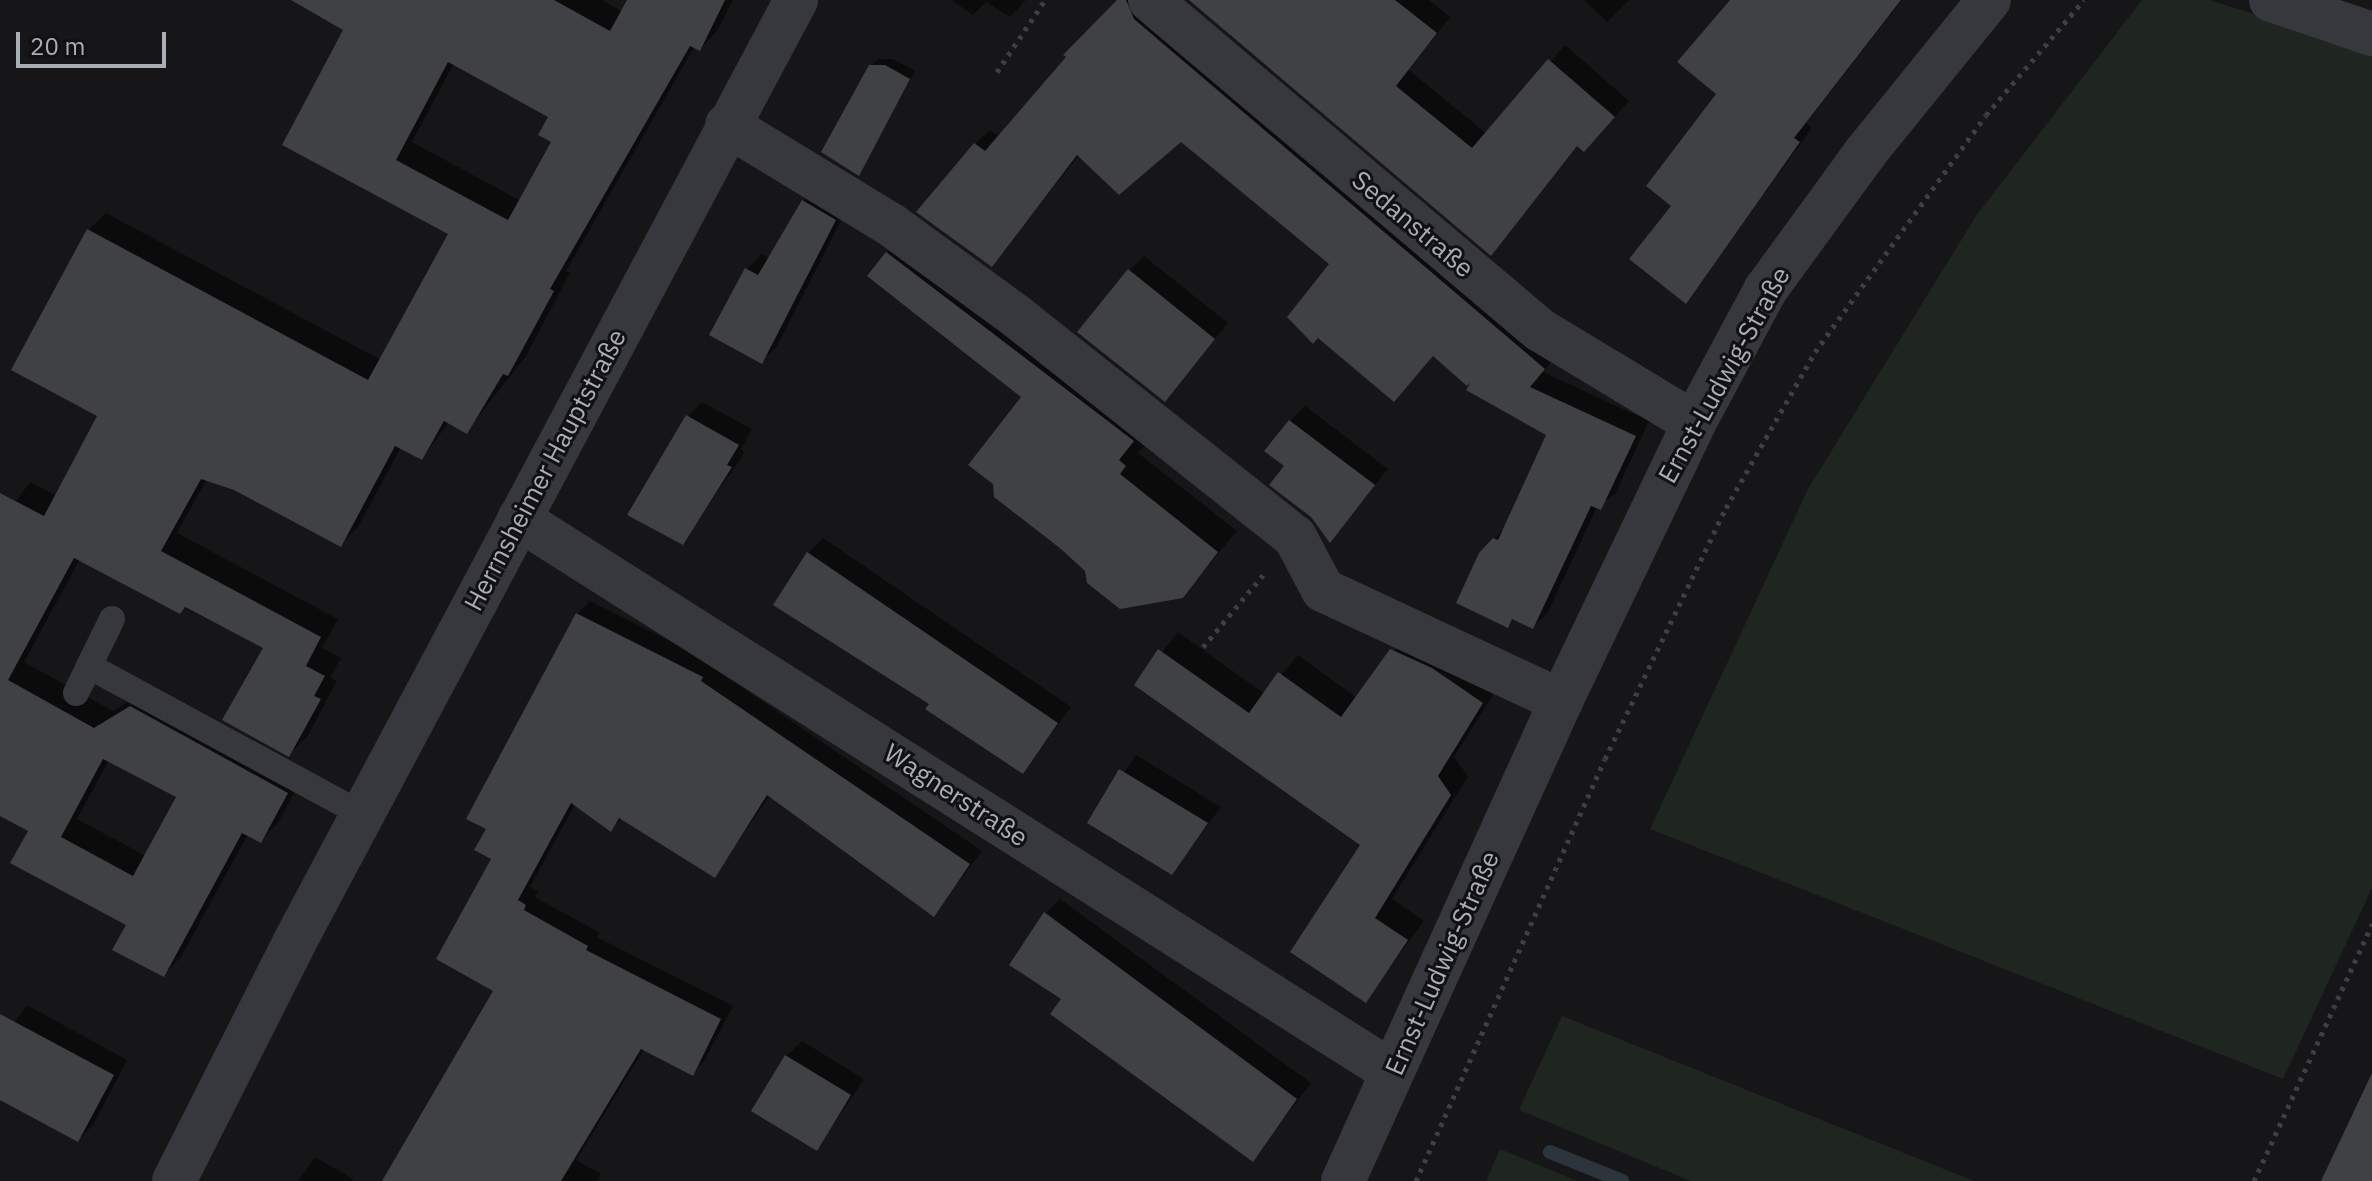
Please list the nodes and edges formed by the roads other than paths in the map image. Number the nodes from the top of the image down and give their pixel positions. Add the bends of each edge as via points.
1 (796, 0) edge
2 (1150, 0) edge
3 (1989, 0) edge
4 (2271, 0) edge
5 (2372, 34) edge
6 (727, 125) junction
7 (1694, 423) junction
8 (519, 519) junction
9 (112, 619) dead end
10 (89, 666) junction
11 (76, 693) dead end
12 (1561, 701) junction
13 (363, 815) junction
14 (1392, 1072) junction
15 (174, 1181) edge
16 (1343, 1181) edge

1 - 6 street, Herrnsheimer Hauptstraße
2 - 7 street, Sedanstraße via 1540,330
3 - 7 street, Ernst-Ludwig-Straße via 1865,153 1766,289
4 - 5 street
6 - 8 street, Herrnsheimer Hauptstraße
6 - 12 street via 890,224 1016,316 1295,537 1323,590
7 - 12 street, Ernst-Ludwig-Straße
8 - 13 street, Herrnsheimer Hauptstraße
8 - 14 street, Wagnerstraße
9 - 10 lane
10 - 11 lane
10 - 13 lane
12 - 14 street, Ernst-Ludwig-Straße
13 - 15 street, Herrnsheimer Hauptstraße
14 - 16 street, Ernst-Ludwig-Straße

